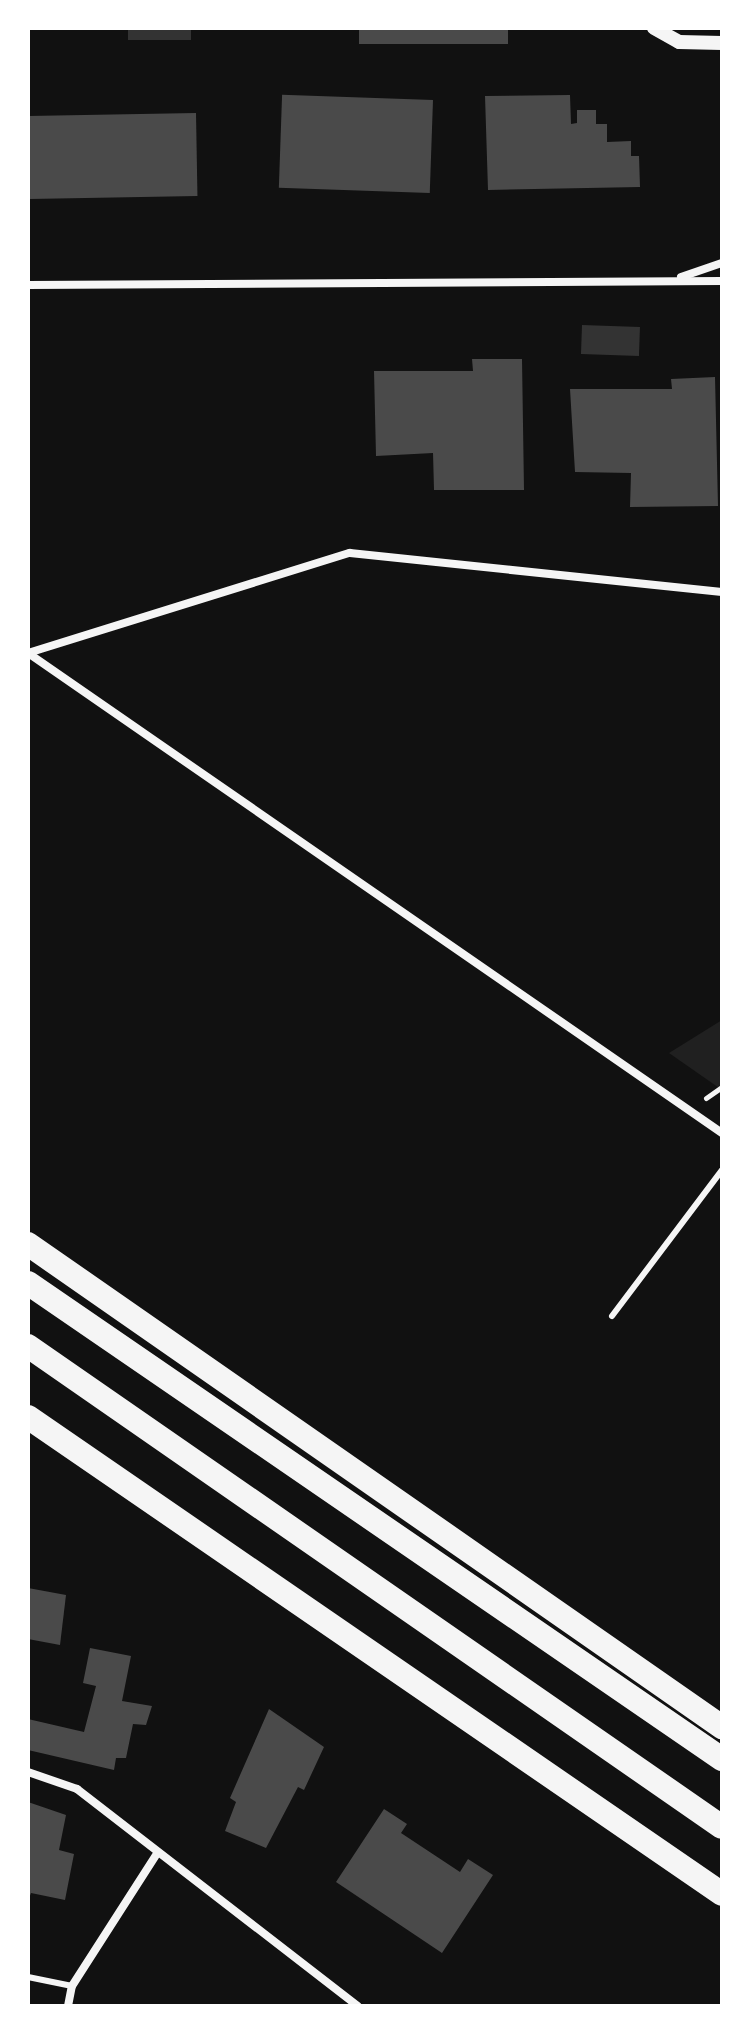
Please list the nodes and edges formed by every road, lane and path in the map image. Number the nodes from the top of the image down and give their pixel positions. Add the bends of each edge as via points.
1 (654, 28) edge
2 (722, 43) edge
3 (722, 263) edge
4 (675, 279) junction
5 (722, 281) edge
6 (28, 285) edge
7 (722, 592) edge
8 (28, 653) edge
9 (722, 1133) edge
10 (722, 1170) edge
11 (28, 1244) edge
12 (28, 1283) edge
13 (612, 1316) dead end
14 (28, 1346) edge
15 (28, 1417) edge
16 (722, 1727) edge
17 (722, 1759) edge
18 (28, 1772) edge
19 (722, 1827) edge
20 (158, 1852) junction
21 (722, 1894) edge
22 (28, 1977) edge
23 (72, 1986) junction
24 (68, 2006) edge
25 (358, 2006) edge

1 - 2 street via 679,42
3 - 4 street
4 - 5 street
4 - 6 street
7 - 8 street via 350,553
8 - 9 street
10 - 13 lane
11 - 16 highway
12 - 17 highway
14 - 19 highway
15 - 21 highway
18 - 20 street via 77,1789
20 - 23 street
20 - 25 street
22 - 23 lane
23 - 24 street

